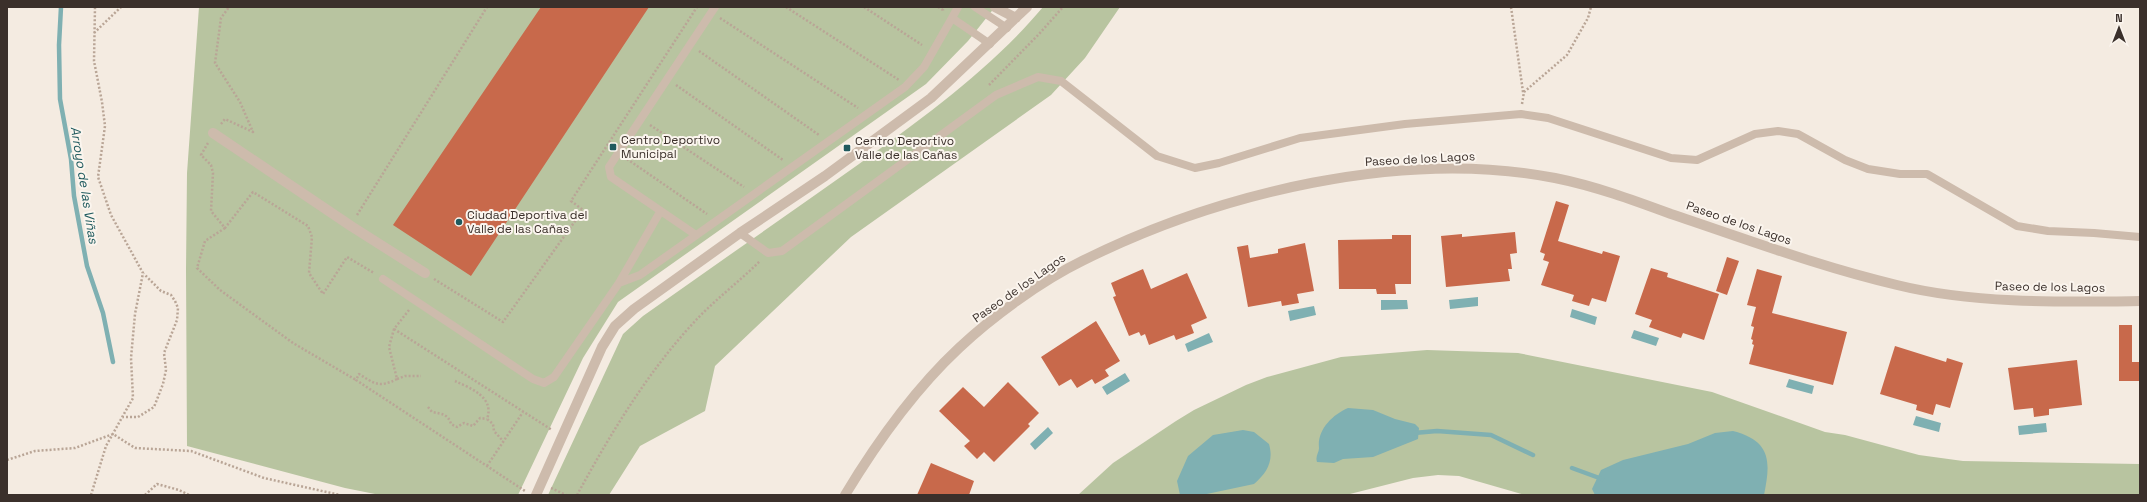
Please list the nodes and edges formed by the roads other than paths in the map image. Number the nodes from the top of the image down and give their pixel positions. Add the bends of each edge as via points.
1 (958, 7) edge
2 (975, 7) edge
3 (995, 7) edge
4 (1027, 7) edge
5 (713, 10) edge
6 (952, 18) junction
7 (1016, 18) junction
8 (1007, 28) junction
9 (990, 44) junction
10 (213, 133) road end
11 (660, 212) junction
12 (740, 233) junction
13 (696, 235) junction
14 (2140, 237) edge
15 (425, 273) road end
16 (383, 279) road end
17 (619, 283) junction
18 (2140, 301) edge
19 (536, 495) edge
20 (845, 495) edge

1 - 6 lane
2 - 8 lane
3 - 7 street
4 - 7 street
5 - 11 lane via 608,167 611,177
6 - 9 lane
6 - 13 lane via 924,67 905,87
7 - 8 street
8 - 9 street
9 - 12 street via 931,98 825,176
10 - 15 street via 350,226
11 - 13 lane
11 - 17 lane
12 - 14 lane via 768,253 782,251 996,95 1038,77 1061,81 1157,156 1195,168 1300,138 1405,124 1521,114 1548,118 1671,158 1697,160 1755,134 1778,131 1798,134 1845,160 1868,169 1900,174 1927,174 2017,226 2048,231
12 - 19 street via 634,309 615,326 602,347
13 - 17 lane via 640,275
16 - 17 lane via 534,379 544,383 554,378
18 - 20 street, Paseo de los Lagos via 2062,302 1986,298 1901,287 1814,263 1597,188 1506,170 1462,168 1360,175 1280,190 1196,214 1079,262 1050,280 999,315 960,347 927,380 898,414

